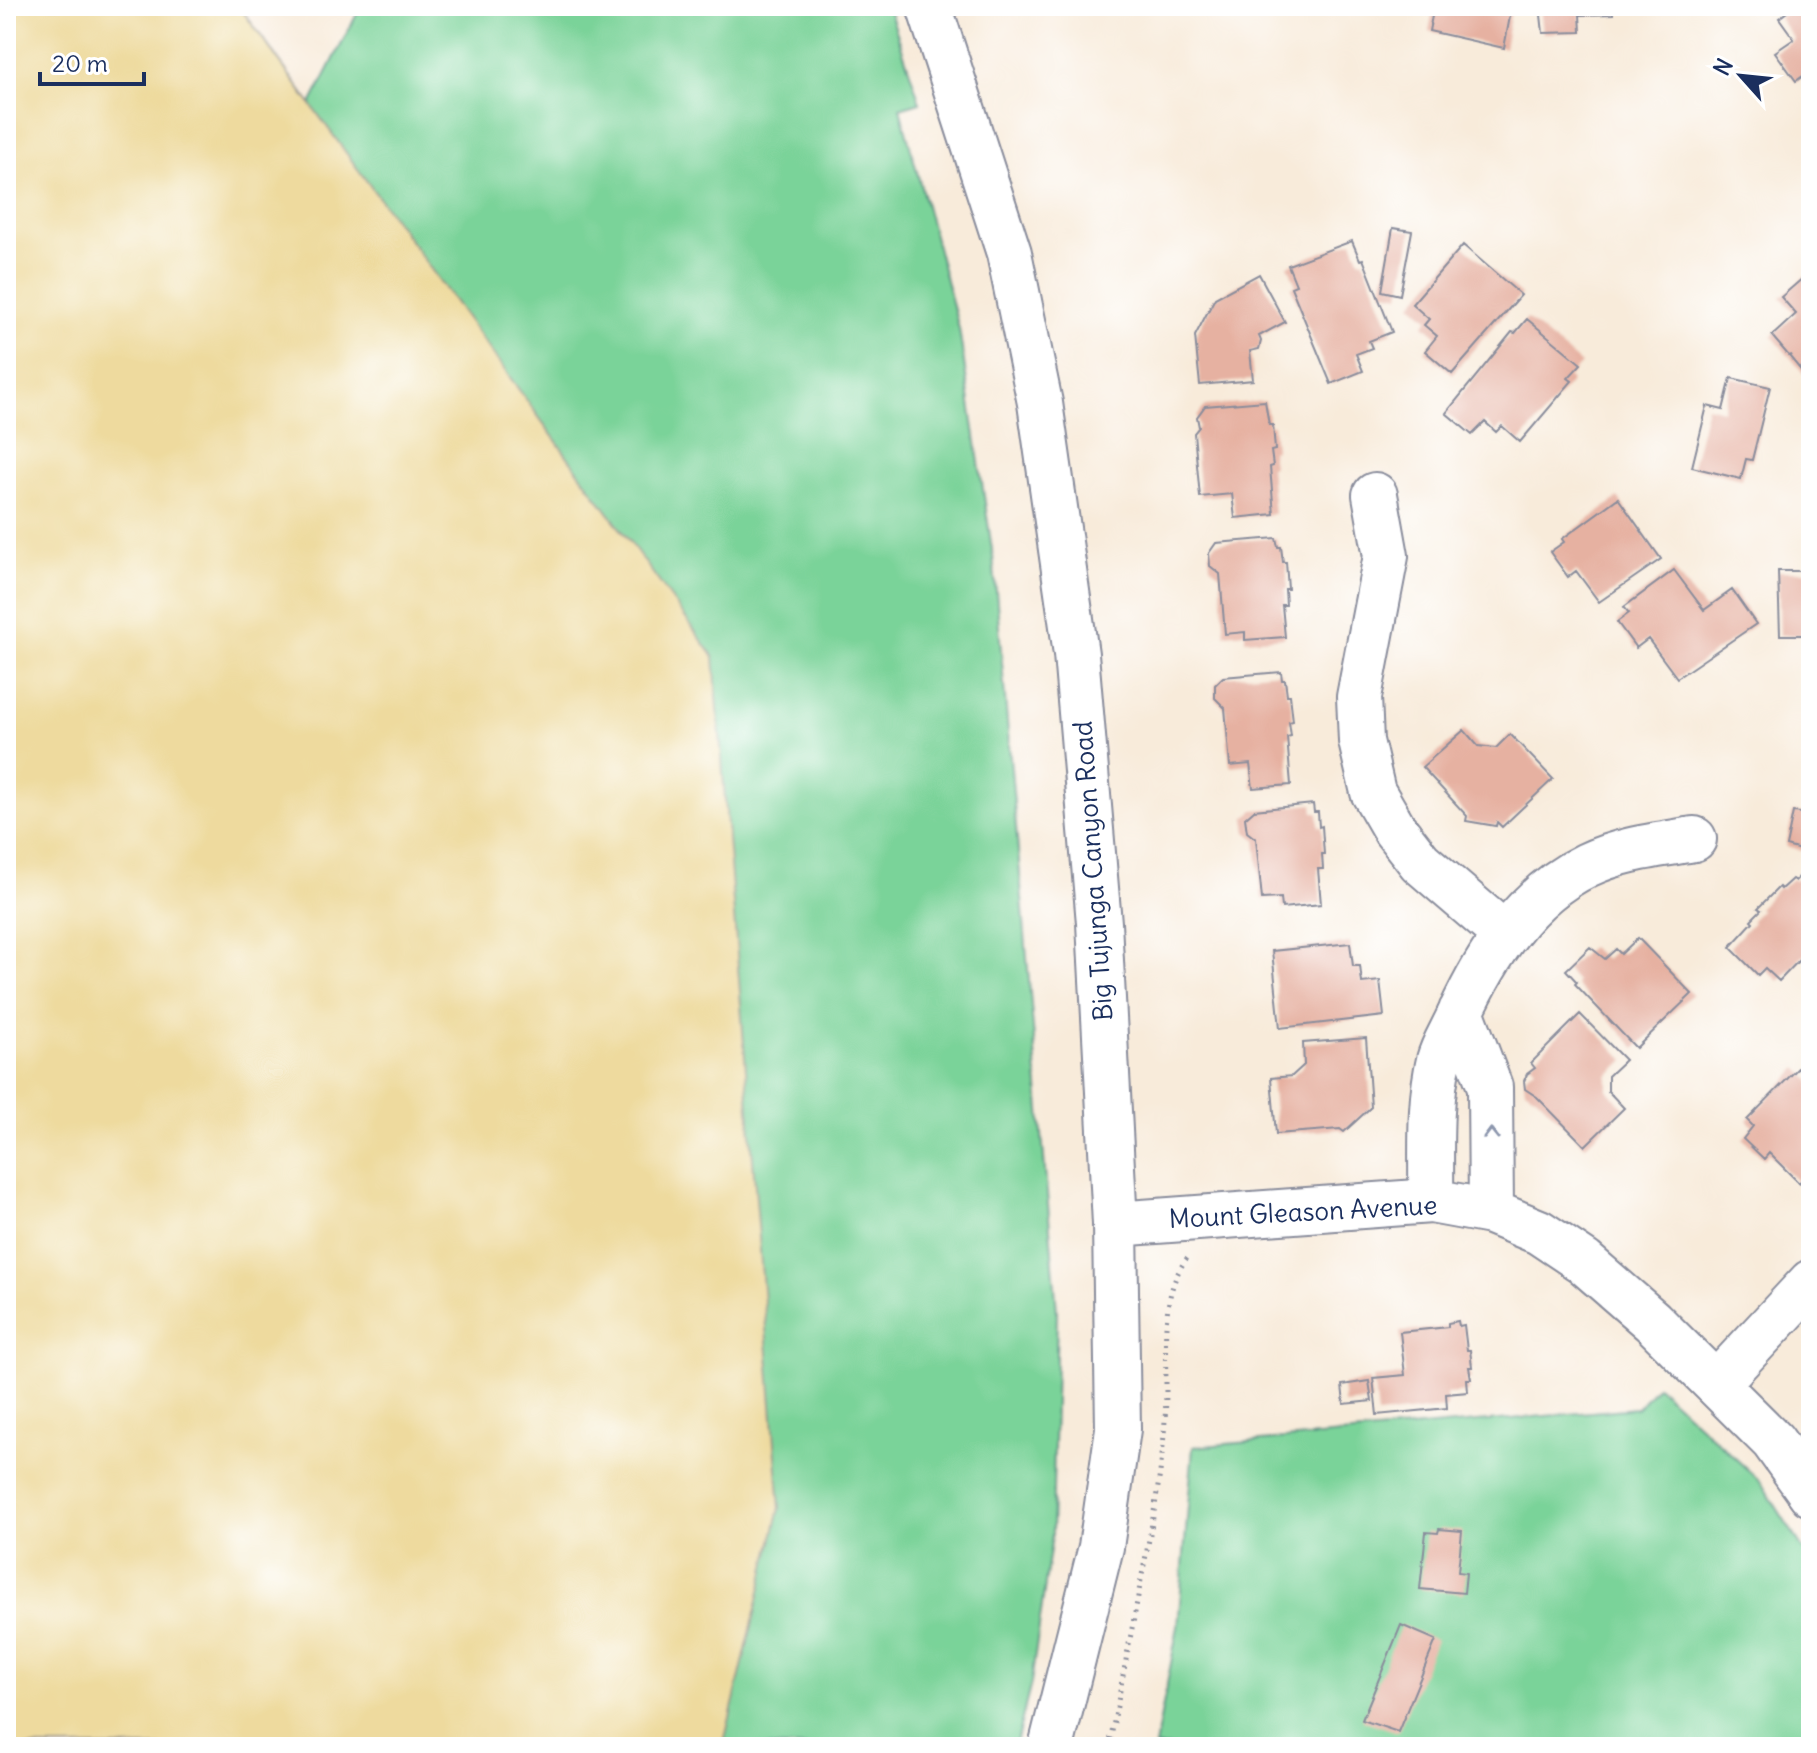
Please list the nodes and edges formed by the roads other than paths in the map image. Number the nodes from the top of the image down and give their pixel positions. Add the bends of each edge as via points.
1 (929, 6) edge
2 (1375, 495) dead end
3 (1694, 839) dead end
4 (1504, 934) junction
5 (1461, 1011) junction
6 (1431, 1201) junction
7 (1491, 1212) junction
8 (1115, 1224) junction
9 (1811, 1282) edge
10 (1717, 1383) junction
11 (1811, 1494) edge
12 (1051, 1747) edge

1 - 8 street, Big Tujunga Canyon Road via 1009,253 1042,418 1076,654 1099,923
2 - 4 street via 1386,556 1359,697 1361,741 1373,792 1420,862
3 - 4 street via 1626,851 1587,865 1540,896
4 - 5 street
5 - 6 street via 1440,1059 1433,1106
7 -> 5 street via 1490,1087
6 - 7 street, Mount Gleason Avenue
6 - 8 street, Mount Gleason Avenue
7 - 10 street, Mount Gleason Avenue via 1539,1232 1584,1262
8 - 12 street, Big Tujunga Canyon Road via 1118,1429 1101,1547
9 - 10 street
10 - 11 street, Mount Gleason Avenue via 1773,1441

